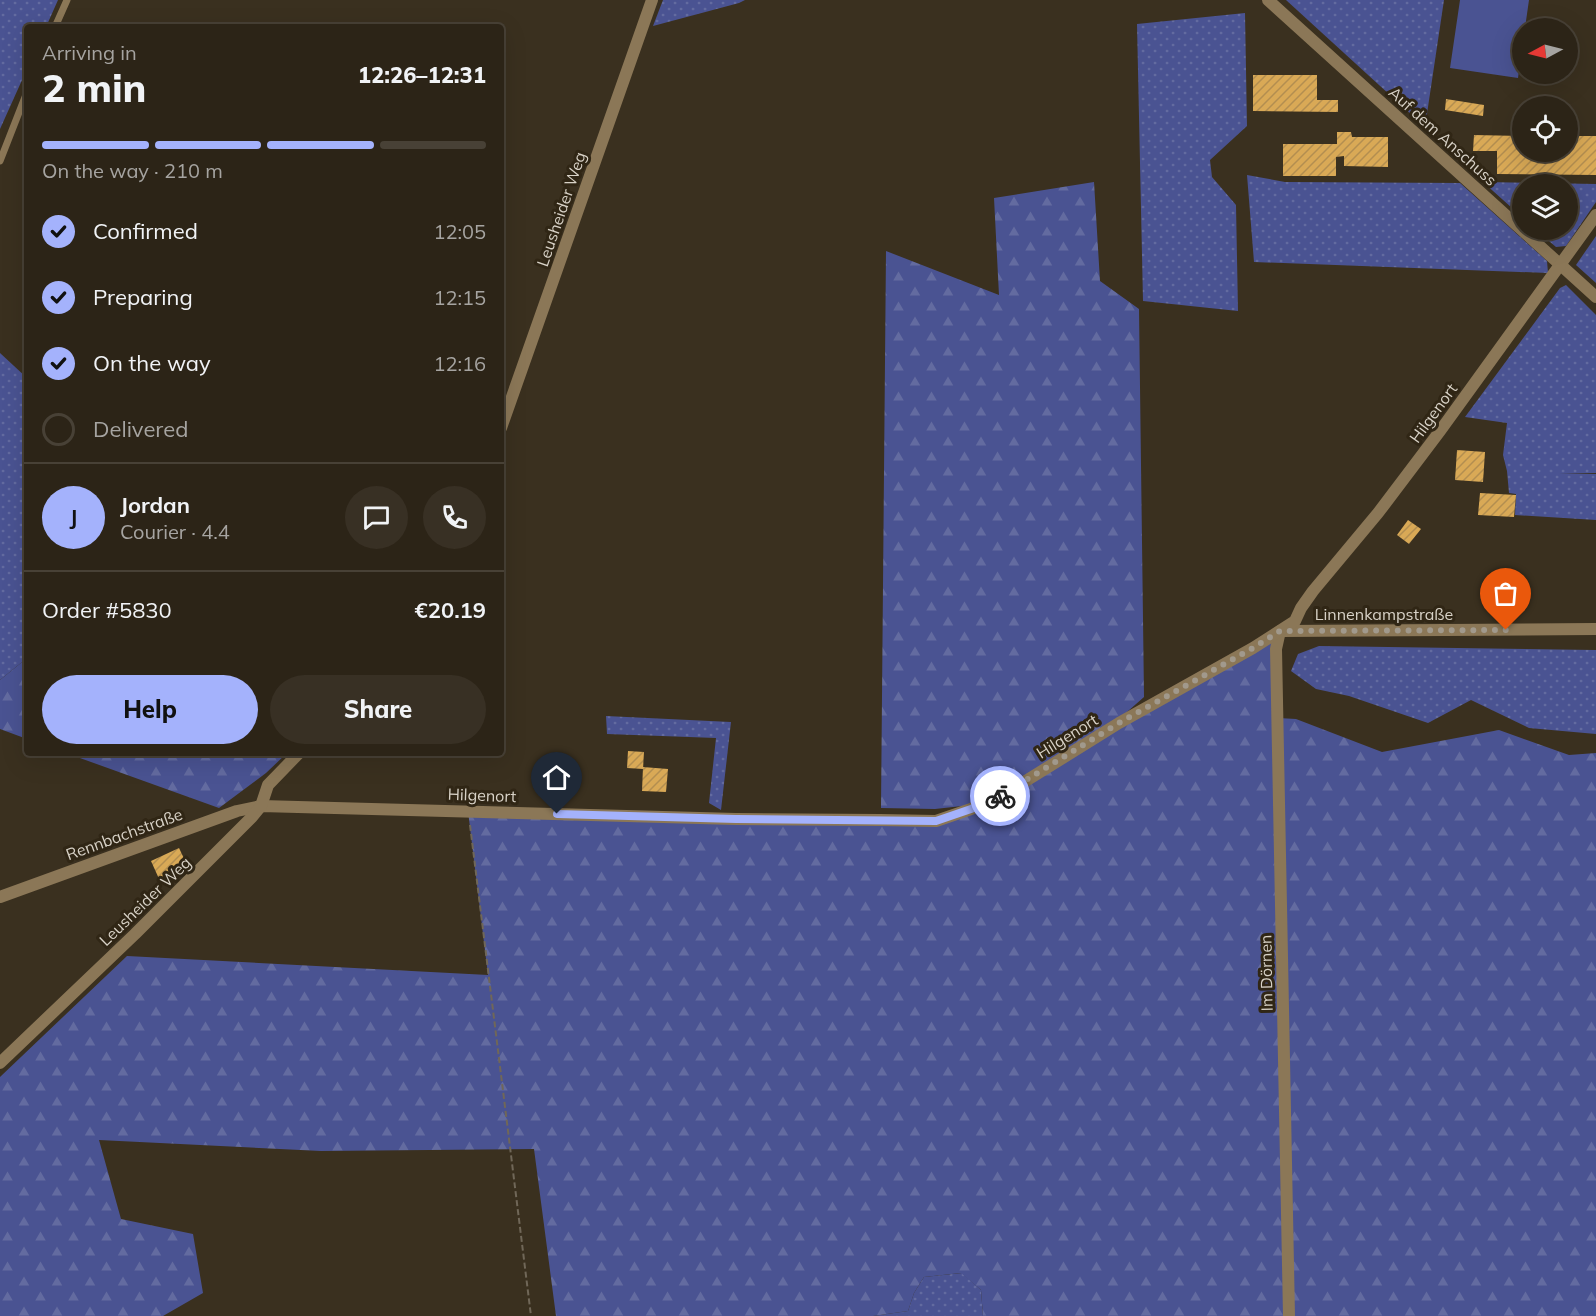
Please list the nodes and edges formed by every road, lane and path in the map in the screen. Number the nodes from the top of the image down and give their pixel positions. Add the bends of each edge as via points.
1 (67, 0) edge
2 (652, 0) edge
3 (1268, 0) edge
4 (56, 24) edge
5 (24, 100) edge
6 (0, 161) edge
7 (1596, 215) edge
8 (1561, 265) junction
9 (1596, 297) edge
10 (504, 419) edge
11 (1596, 629) edge
12 (1280, 631) junction
13 (296, 756) edge
14 (261, 806) junction
15 (468, 811) junction
16 (0, 897) edge
17 (0, 1063) edge
18 (531, 1316) edge
19 (1289, 1316) edge

1 - 4 lane
2 - 10 street, Leusheider Weg
3 - 8 street, Auf dem Anschuss
5 - 6 lane
7 - 8 street, Hilgenort
8 - 9 street, Auf dem Anschuss
8 - 12 street, Hilgenort via 1378,513 1313,591 1295,621
11 - 12 street, Linnenkampstraße
12 - 15 street, Hilgenort via 1008,792 936,821
12 - 19 street, Im Dörnen via 1276,649
13 - 14 street, Leusheider Weg via 268,785
14 - 15 street, Hilgenort
14 - 16 street, Rennbachstraße via 237,811
14 - 17 street, Leusheider Weg
15 - 18 path

